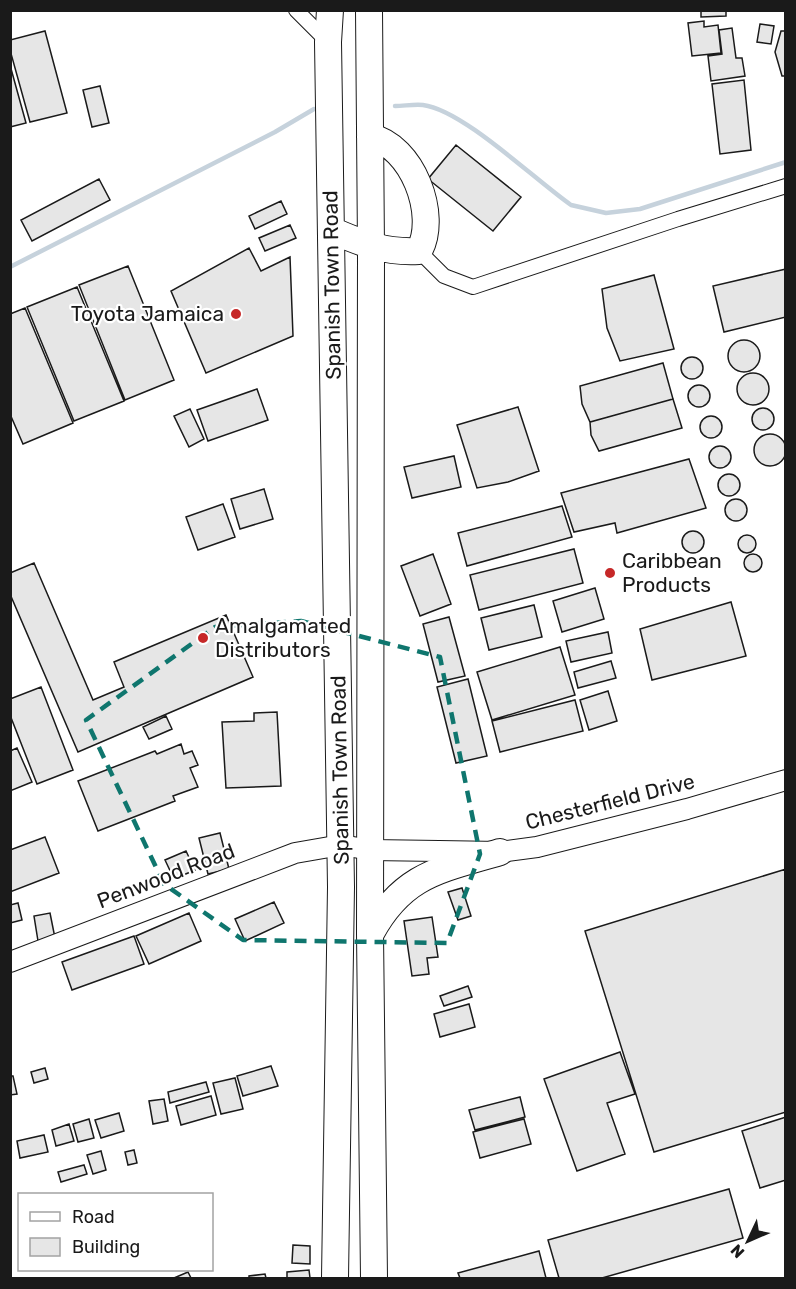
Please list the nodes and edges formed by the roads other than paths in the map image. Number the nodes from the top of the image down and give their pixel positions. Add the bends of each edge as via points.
1 (296, 10) edge
2 (330, 10) edge
3 (369, 10) edge
4 (328, 42) junction
5 (370, 137) junction
6 (786, 186) edge
7 (331, 230) junction
8 (371, 248) junction
9 (419, 251) junction
10 (786, 780) edge
11 (341, 845) junction
12 (371, 850) junction
13 (500, 852) junction
14 (370, 934) junction
15 (10, 962) edge
16 (374, 1253) junction
17 (335, 1278) edge
18 (365, 1278) edge
19 (374, 1278) edge

1 - 4 street
2 - 4 highway, Spanish Town Road
3 - 5 highway, Spanish Town Road
4 - 7 highway, Spanish Town Road
5 - 8 highway, Spanish Town Road
5 - 9 highway via 382,139 394,148 414,174 427,207 426,239
6 - 9 street via 473,287 444,276
7 - 8 highway
7 - 11 highway, Spanish Town Road
8 - 9 highway
8 - 12 highway, Spanish Town Road
10 - 13 street, Chesterfield Drive via 552,845
11 - 12 street, Penwood Road
11 - 15 street, Penwood Road via 295,853
11 - 17 highway, Spanish Town Road
12 - 13 street, Chesterfield Drive
12 - 14 highway, Spanish Town Road
13 - 14 highway via 440,870 408,886 384,910
14 - 16 highway, Spanish Town Road
16 - 18 highway via 366,1264
16 - 19 highway, Spanish Town Road

